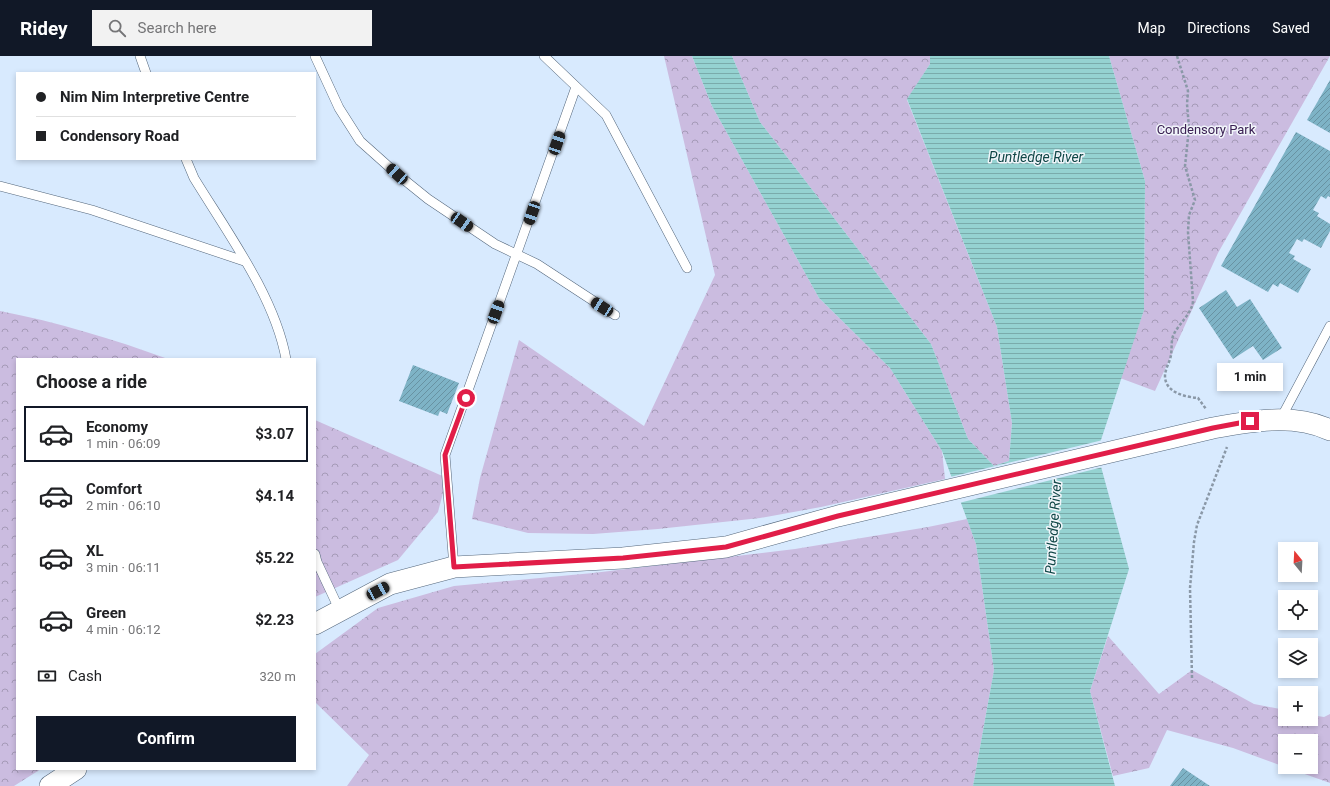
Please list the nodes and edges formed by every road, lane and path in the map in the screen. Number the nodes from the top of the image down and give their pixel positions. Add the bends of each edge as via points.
1 (140, 56) edge
2 (315, 56) edge
3 (544, 56) edge
4 (1176, 56) edge
5 (146, 72) edge
6 (576, 87) junction
7 (186, 160) edge
8 (0, 186) edge
9 (517, 254) junction
10 (244, 260) junction
11 (687, 268) dead end
12 (615, 316) dead end
13 (1330, 326) edge
14 (286, 358) edge
15 (1206, 409) dead end
16 (1280, 420) junction
17 (1250, 421) junction
18 (1330, 430) edge
19 (316, 558) edge
20 (454, 567) junction
21 (340, 611) junction
22 (316, 623) edge
23 (1192, 678) dead end
24 (74, 770) edge
25 (50, 786) edge

1 - 5 lane
2 - 9 lane via 339,108 360,141 428,199 495,244
3 - 6 lane
4 - 15 path via 1188,91 1186,166 1196,200 1189,215 1188,232 1193,290 1192,306 1173,337 1165,376 1166,382 1175,391 1182,396 1198,398
6 - 9 lane
6 - 11 lane via 606,116
7 - 10 lane via 194,178
8 - 10 lane via 92,210
9 - 12 lane via 537,264
9 - 20 lane via 445,455
10 - 14 lane via 262,291
13 - 16 lane
16 - 17 street
16 - 18 street via 1307,422
17 - 20 street via 838,516 726,547 623,558
17 - 23 path via 1226,447 1197,525 1190,588
19 - 21 lane
20 - 21 street via 390,584
21 - 22 street
24 - 25 street

